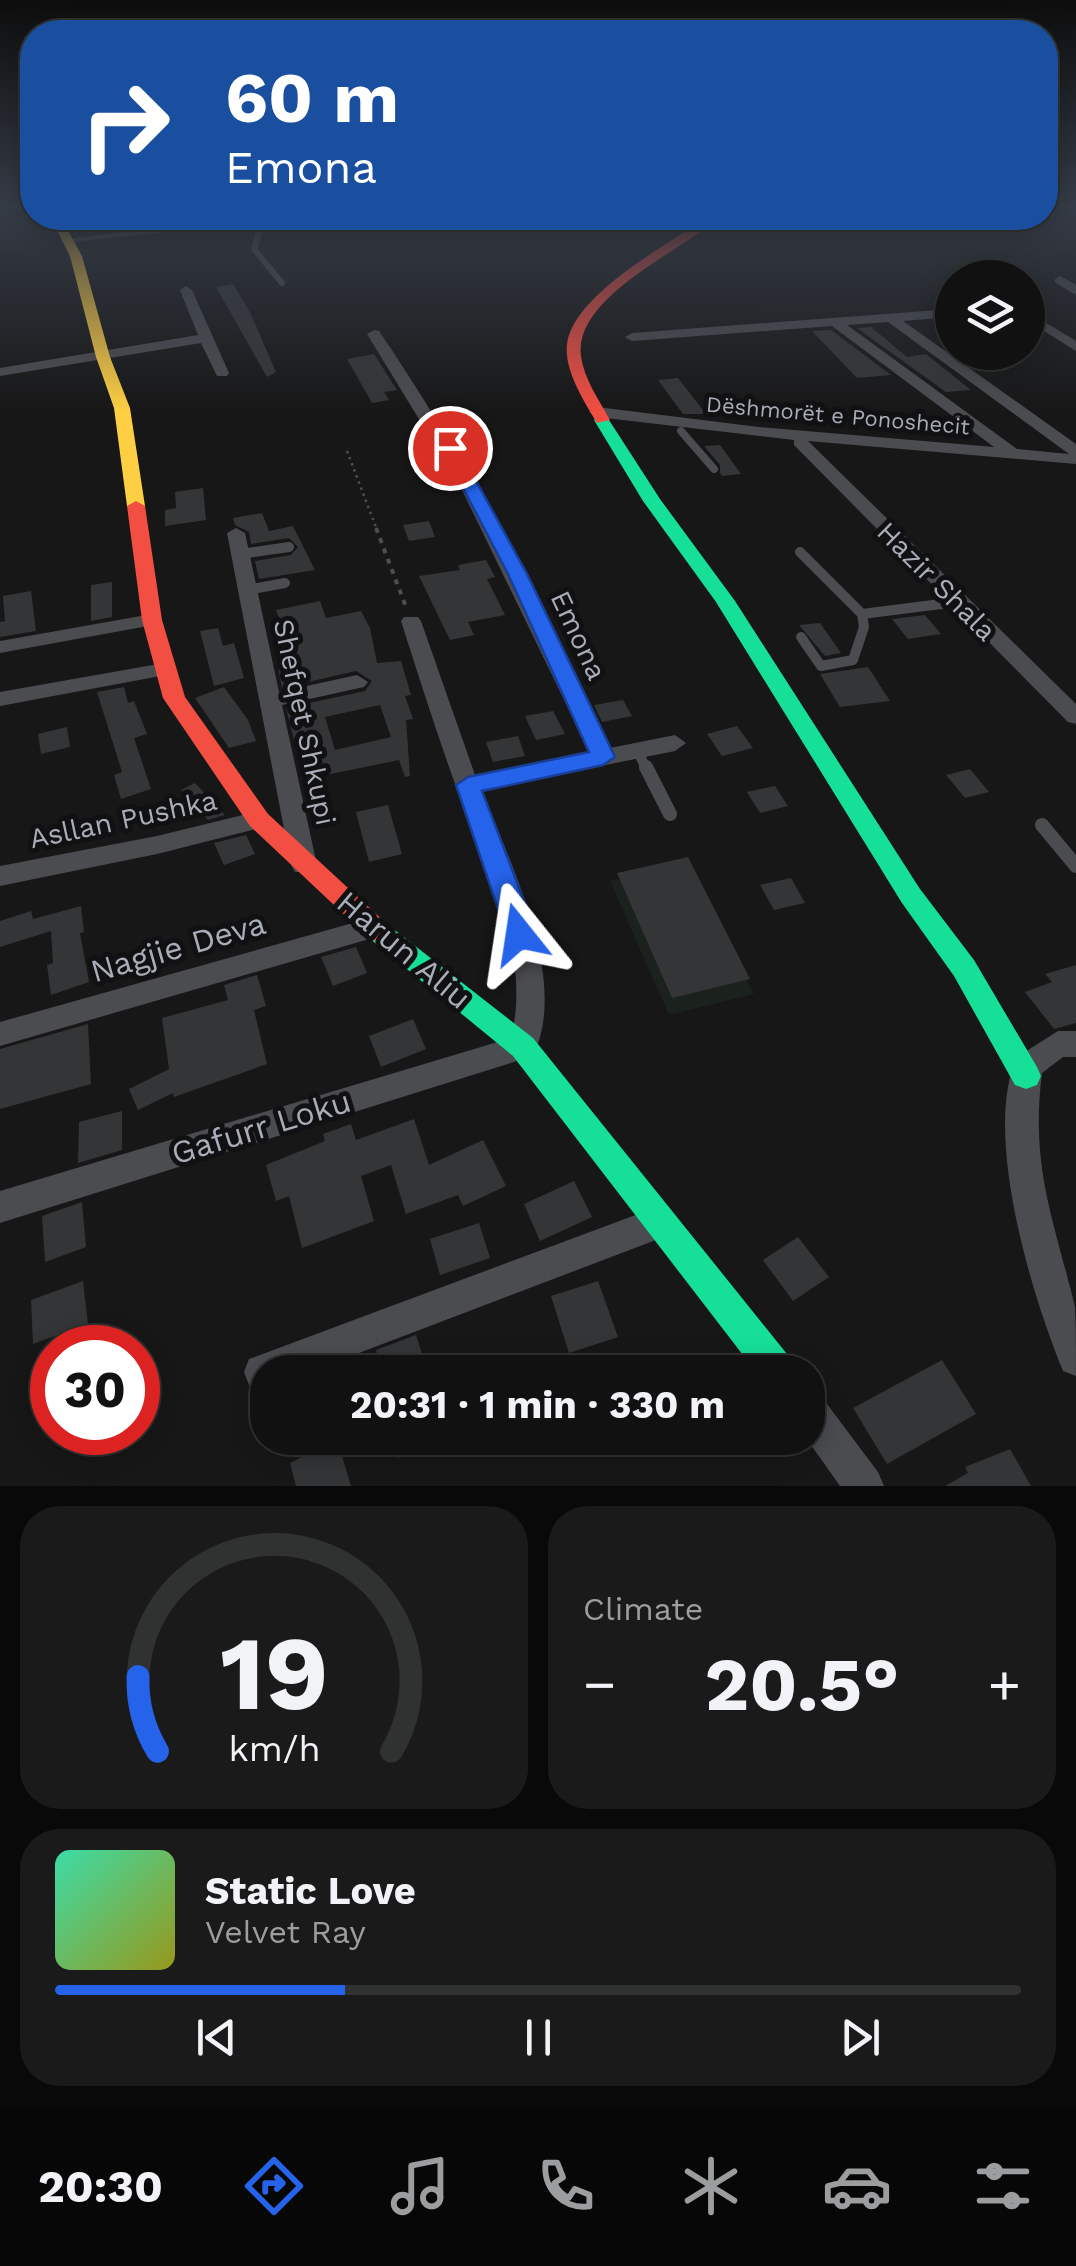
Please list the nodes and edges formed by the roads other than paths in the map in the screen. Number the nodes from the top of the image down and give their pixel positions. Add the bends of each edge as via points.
1 (79, 273) edge
2 (274, 273) edge
3 (633, 273) edge
4 (1060, 280) dead end
5 (282, 284) dead end
6 (186, 290) dead end
7 (1076, 290) edge
8 (935, 314) edge
9 (891, 318) junction
10 (836, 323) junction
11 (1045, 327) edge
12 (374, 334) dead end
13 (632, 337) dead end
14 (206, 338) junction
15 (1076, 348) edge
16 (102, 355) junction
17 (0, 372) edge
18 (222, 374) dead end
19 (601, 419) junction
20 (681, 431) junction
21 (733, 432) junction
22 (800, 442) junction
23 (1076, 455) edge
24 (1015, 457) junction
25 (1076, 467) edge
26 (714, 470) dead end
27 (238, 543) joint
28 (290, 546) dead end
29 (800, 552) dead end
30 (285, 583) dead end
31 (246, 590) junction
32 (957, 602) junction
33 (862, 614) junction
34 (152, 620) junction
35 (411, 621) road end
36 (801, 637) dead end
37 (0, 647) edge
38 (164, 669) junction
39 (357, 682) dead end
40 (0, 699) edge
41 (270, 701) junction
42 (1076, 716) edge
43 (675, 743) dead end
44 (638, 750) junction
45 (603, 757) junction
46 (468, 785) junction
47 (670, 814) dead end
48 (259, 820) junction
49 (1042, 826) dead end
50 (304, 865) junction
51 (1076, 866) edge
52 (0, 876) edge
53 (374, 928) junction
54 (0, 1034) edge
55 (1076, 1044) edge
56 (523, 1048) junction
57 (1026, 1076) junction
58 (0, 1207) edge
59 (657, 1223) junction
60 (307, 1355) edge
61 (764, 1355) edge
62 (1076, 1358) edge
63 (825, 1432) edge
64 (864, 1486) edge

1 - 16 street, Harun Aliu
2 - 5 lane
3 - 19 street via 616,284 572,340 574,362
4 - 7 street
6 - 14 street
8 - 9 street
9 - 10 street
9 - 23 street
10 - 13 street
10 - 24 street
11 - 15 street
12 - 45 street, Emona via 482,506
14 - 16 street
14 - 18 street
16 - 17 street
16 - 34 street, Harun Aliu via 122,408
19 - 20 street, Dëshmorët e Ponoshecit
19 - 21 street, Dëshmorët e Ponoshecit
19 - 57 street via 725,601 910,896 964,968
20 - 21 street, Dëshmorët e Ponoshecit
20 - 26 lane
21 - 22 street, Dëshmorët e Ponoshecit
21 - 24 street, Dëshmorët e Ponoshecit
22 - 24 street, Dëshmorët e Ponoshecit
22 - 32 street, Hazir Shala
23 - 24 street, Dëshmorët e Ponoshecit
24 - 25 street, Dëshmorët e Ponoshecit
27 - 28 lane, Shefqet Shkupi
27 - 31 street, Shefqet Shkupi
29 - 33 lane
30 - 31 lane, Shefqet Shkupi
31 - 41 street, Shefqet Shkupi
32 - 33 lane
32 - 42 street, Hazir Shala
33 - 36 lane via 854,660 821,666
34 - 37 street
34 - 38 street, Harun Aliu
35 - 46 street
38 - 40 street
38 - 48 street, Harun Aliu via 191,726
39 - 41 street
41 - 50 street, Shefqet Shkupi
43 - 44 street
44 - 45 street
44 - 47 lane
45 - 46 street
46 - 56 street via 513,906 532,1018
48 - 50 street, Harun Aliu
48 - 52 street, Asllan Pushka
49 - 51 lane
50 - 53 street, Harun Aliu
53 - 54 street, Nagjie Deva
53 - 56 street, Harun Aliu
55 - 57 street via 1058,1044 1028,1066
56 - 58 street, Gafurr Loku
56 - 59 street, Harun Aliu
57 - 62 street via 1021,1138 1036,1224
59 - 60 street
59 - 61 street, Harun Aliu
63 - 64 street

